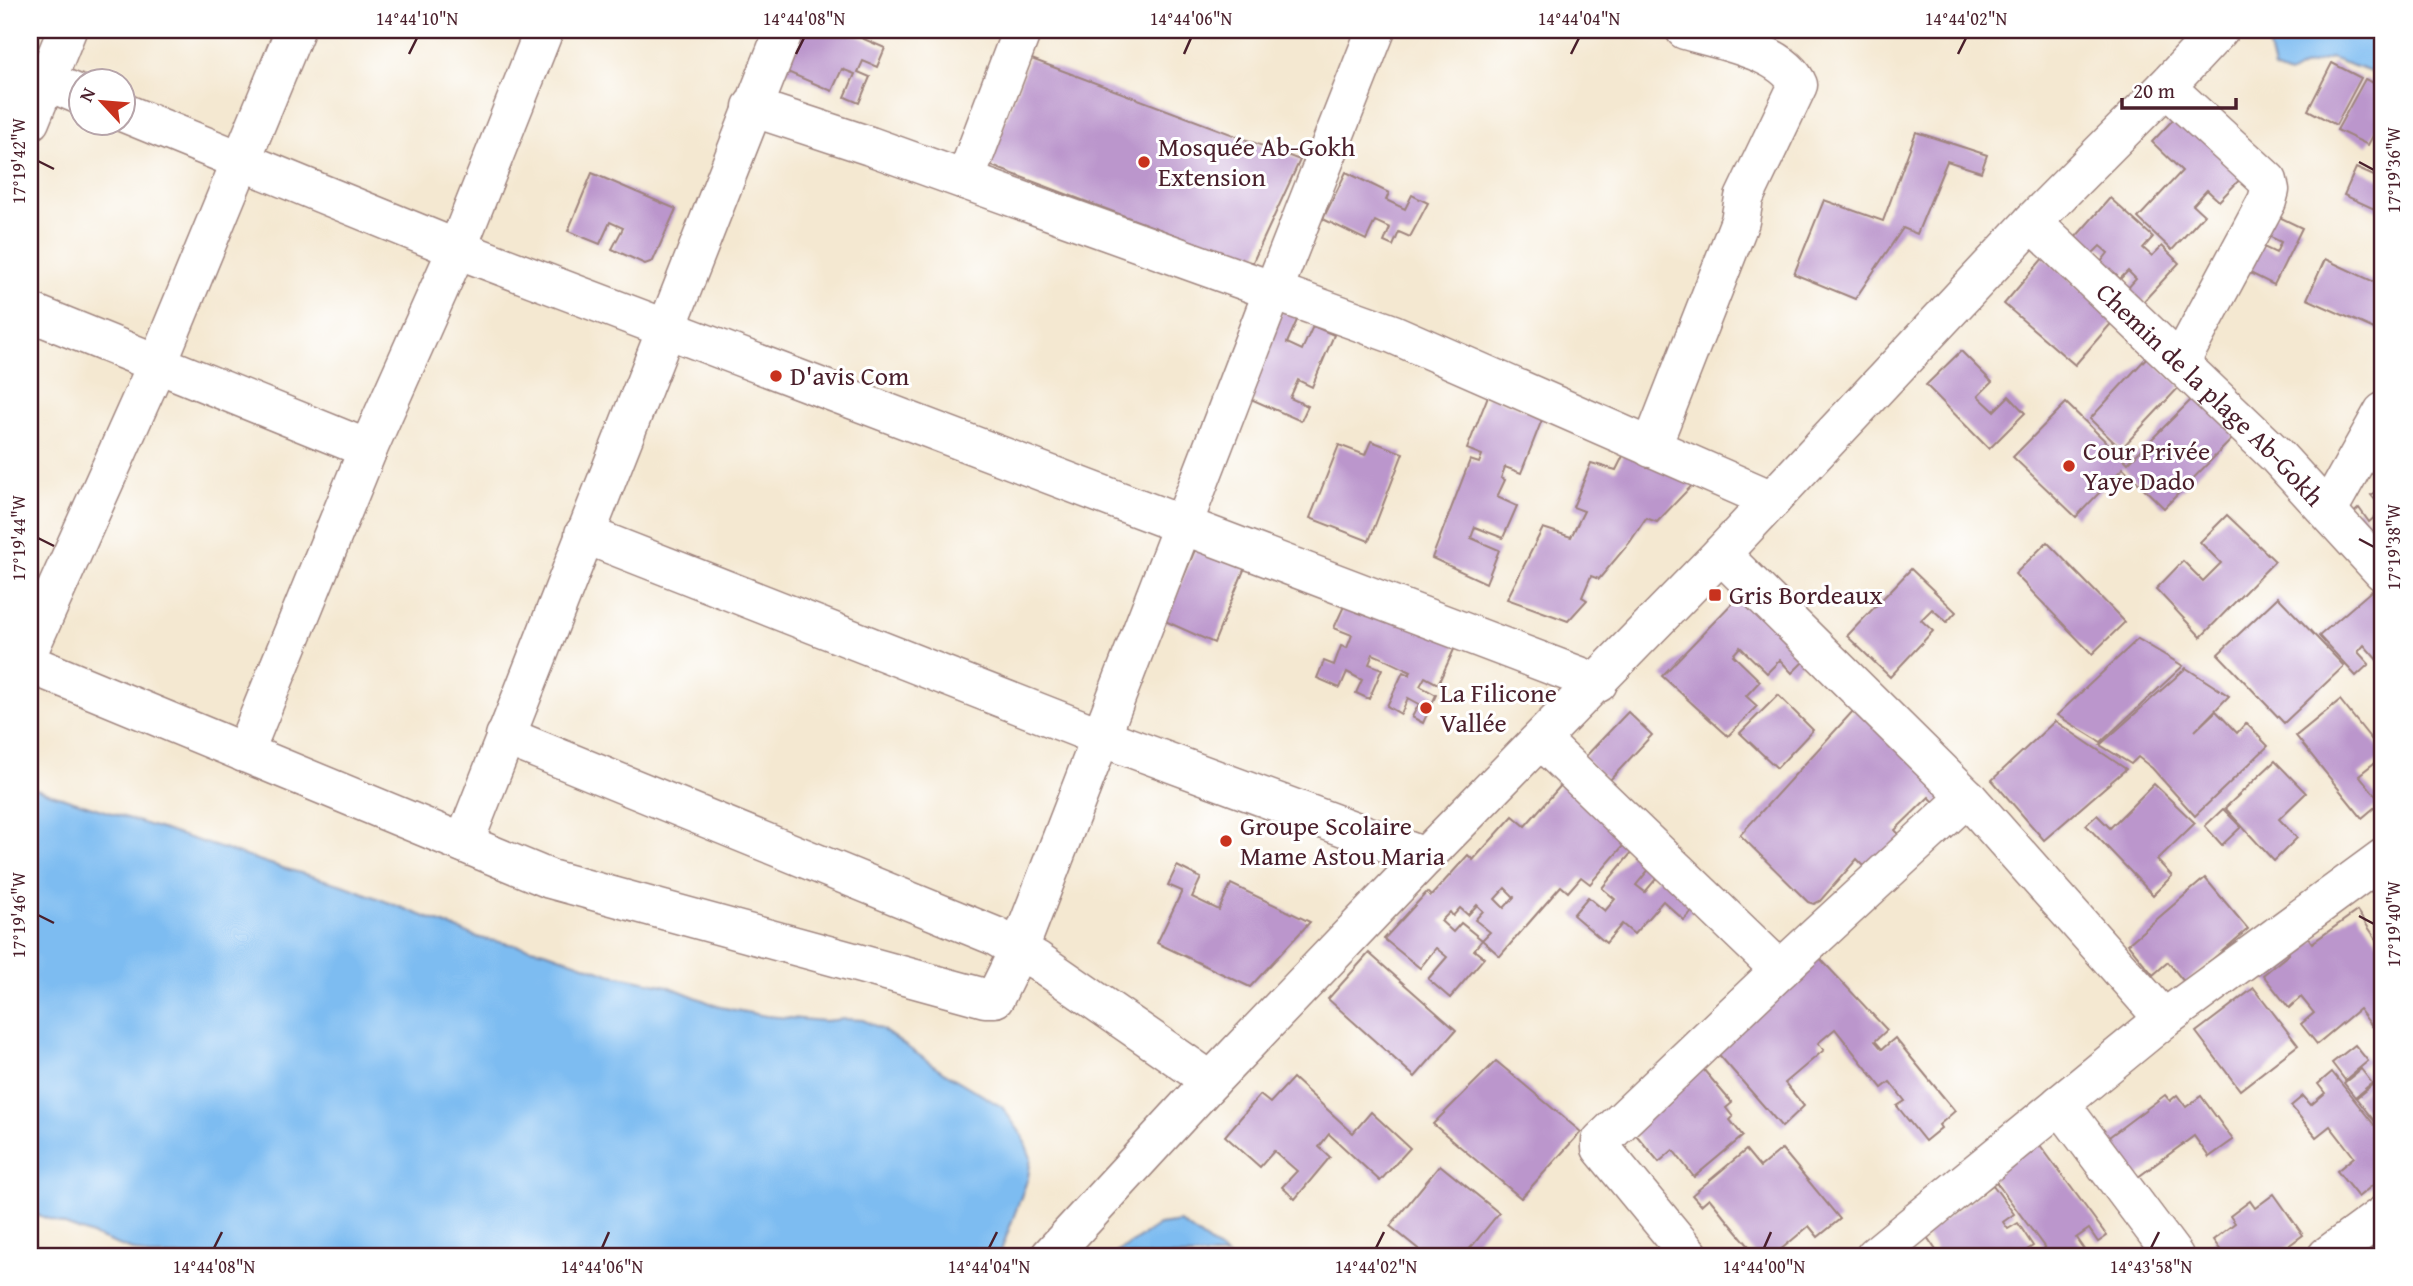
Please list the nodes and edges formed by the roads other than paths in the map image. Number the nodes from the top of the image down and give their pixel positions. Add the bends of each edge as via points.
1 (67, 30) edge
2 (295, 30) edge
3 (544, 30) edge
4 (784, 30) edge
5 (1022, 30) edge
6 (1376, 30) edge
7 (1685, 30) edge
8 (2219, 30) edge
9 (52, 83) edge
10 (2166, 87) junction
11 (752, 107) junction
12 (136, 118) edge
13 (30, 121) edge
14 (242, 161) junction
15 (965, 180) junction
16 (2032, 222) junction
17 (457, 249) junction
18 (1272, 291) junction
19 (30, 312) edge
20 (664, 328) junction
21 (158, 362) junction
22 (2180, 363) junction
23 (2383, 412) edge
24 (1651, 448) junction
25 (368, 449) junction
26 (1772, 500) junction
27 (2328, 510) junction
28 (1184, 524) junction
29 (584, 534) junction
30 (1721, 554) junction
31 (2383, 572) edge
32 (30, 648) edge
33 (30, 664) edge
34 (1598, 683) junction
35 (506, 736) junction
36 (1101, 737) junction
37 (1541, 740) junction
38 (244, 754) junction
39 (1967, 797) junction
40 (464, 843) junction
41 (1425, 857) junction
42 (2383, 858) edge
43 (1019, 948) junction
44 (1780, 970) junction
45 (2164, 1019) junction
46 (1211, 1081) junction
47 (2060, 1104) junction
48 (2383, 1215) edge
49 (1050, 1256) edge
50 (1690, 1256) edge
51 (1875, 1256) edge
52 (2174, 1256) edge
53 (2327, 1256) edge

1 - 9 street
2 - 14 street
3 - 17 street
4 - 11 street
5 - 15 street
6 - 18 street
7 - 24 street via 1768,56 1786,68 1798,85 1744,198 1740,221
8 - 10 street
9 - 13 street
10 - 16 street
10 - 22 street via 2268,181 2270,190
11 - 15 street
11 - 20 street
12 - 14 street
14 - 17 street
14 - 21 street
15 - 18 street
16 - 22 street, Chemin de la plage Ab-Gokh
16 - 26 street
17 - 20 street
17 - 25 street
18 - 24 street via 1393,334
18 - 28 street
19 - 21 street
20 - 28 street
20 - 29 street
21 - 25 street
21 - 32 street
22 - 27 street, Chemin de la plage Ab-Gokh
23 - 27 street
24 - 26 street
25 - 38 street
26 - 30 street
27 - 31 street, Chemin de la plage Ab-Gokh
28 - 34 street
28 - 36 street
29 - 35 street
29 - 36 street
30 - 34 street
30 - 39 street
33 - 38 street
34 - 37 street
35 - 40 street
35 - 43 street via 964,921
36 - 41 street
36 - 43 street
37 - 41 street
37 - 44 street
38 - 40 street
39 - 44 street
39 - 45 street
40 - 43 street via 596,893 985,998 995,998
41 - 46 street
42 - 45 street
43 - 46 street
44 - 50 street via 1601,1141 1601,1148
45 - 47 street
46 - 49 street
47 - 51 street
47 - 52 street
48 - 53 street

